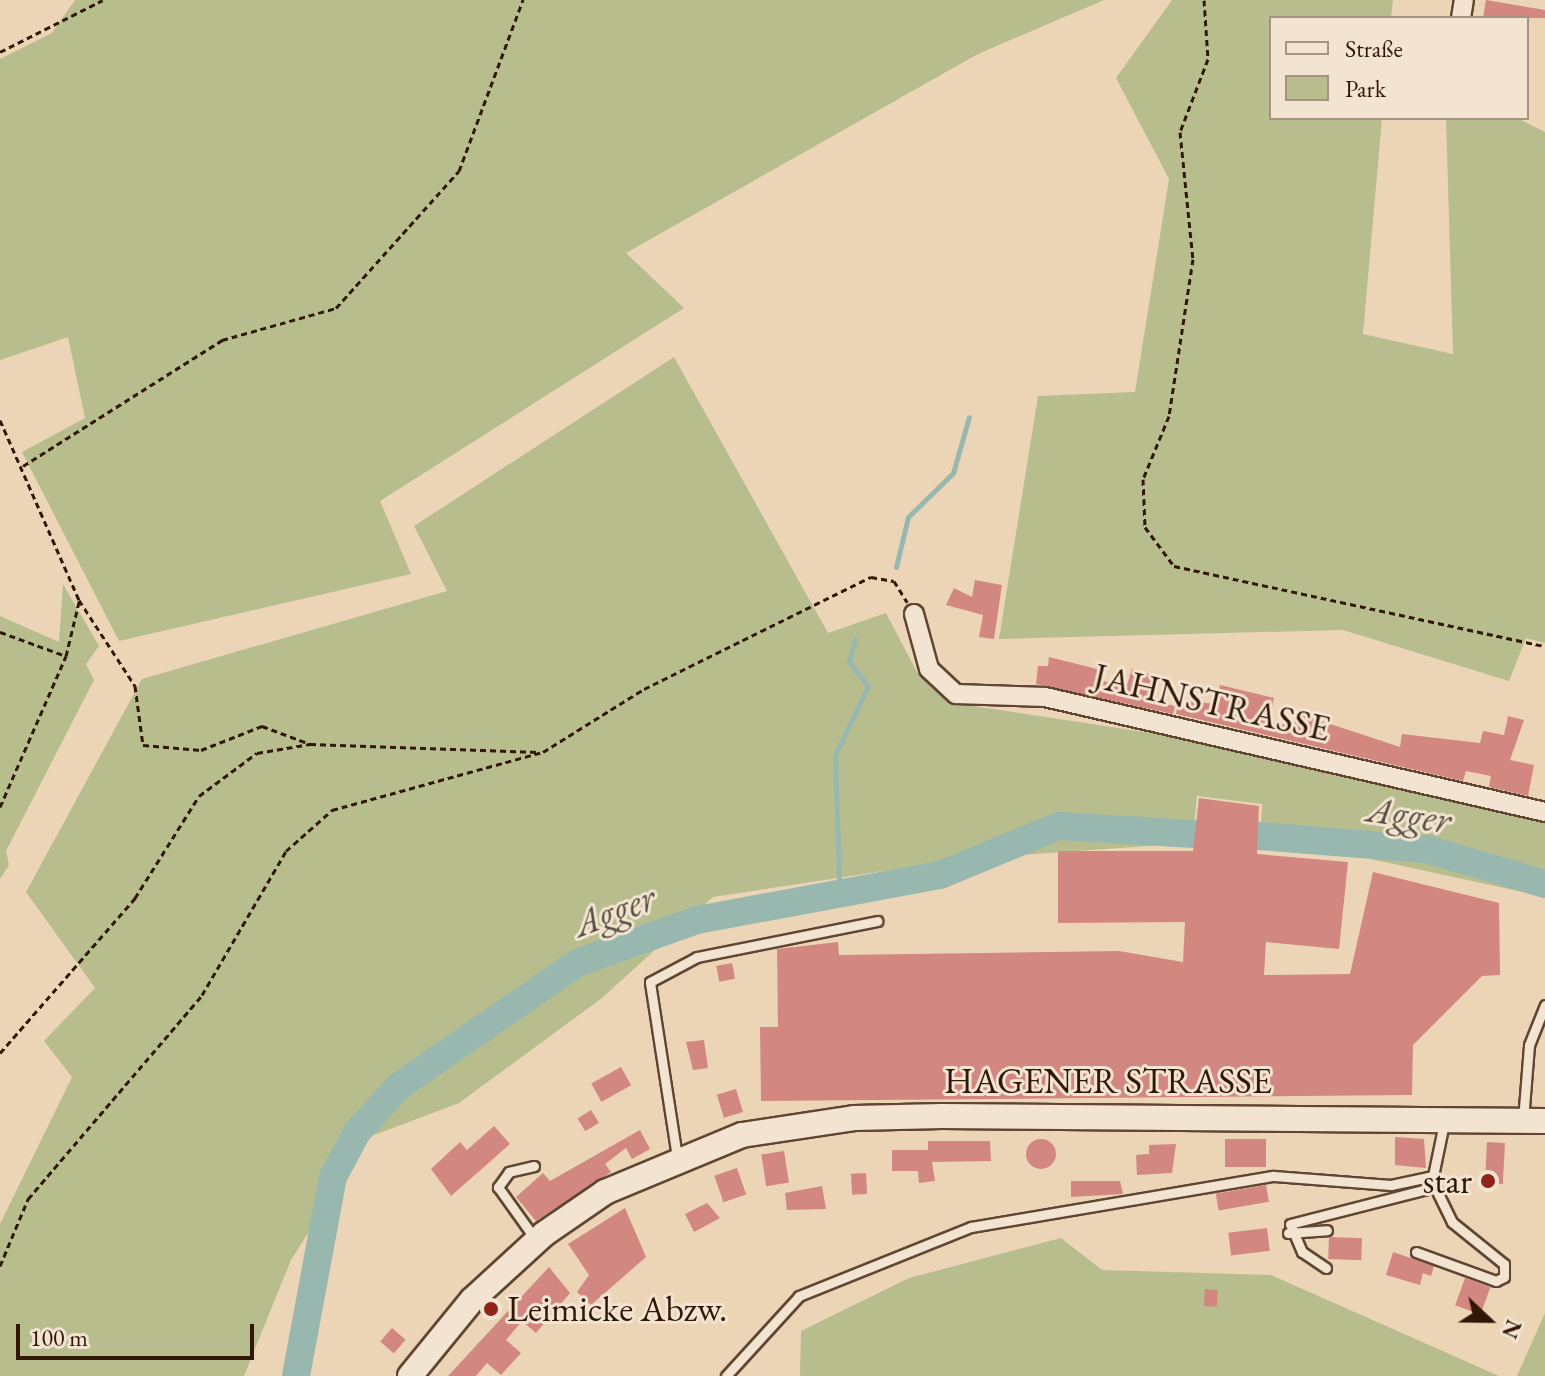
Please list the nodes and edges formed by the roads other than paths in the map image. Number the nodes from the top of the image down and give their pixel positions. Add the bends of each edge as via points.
1 (914, 614) road end
2 (1545, 812) edge
3 (877, 921) dead end
4 (1545, 1005) edge
5 (1444, 1119) junction
6 (1534, 1121) edge
7 (677, 1157) junction
8 (534, 1166) dead end
9 (1434, 1181) junction
10 (1327, 1230) dead end
11 (1288, 1233) junction
12 (536, 1240) junction
13 (1416, 1252) dead end
14 (1326, 1268) dead end
15 (410, 1376) edge
16 (726, 1376) edge

1 - 2 street, JAHNSTRASSE via 929,669 956,694 1045,697
3 - 7 lane via 697,957 650,982
4 - 6 lane via 1529,1045
5 - 6 main road, HAGENER STRASSE
5 - 7 main road, HAGENER STRASSE via 854,1118 742,1135
5 - 9 lane
7 - 12 main road, HAGENER STRASSE via 605,1192
8 - 12 lane via 509,1172 498,1187
9 - 11 lane via 1301,1217
9 - 13 lane via 1452,1222 1504,1264 1504,1277 1496,1281
9 - 16 lane via 1391,1185 1274,1176 971,1227 799,1296
10 - 11 lane
11 - 14 lane
12 - 15 main road, HAGENER STRASSE via 454,1310

